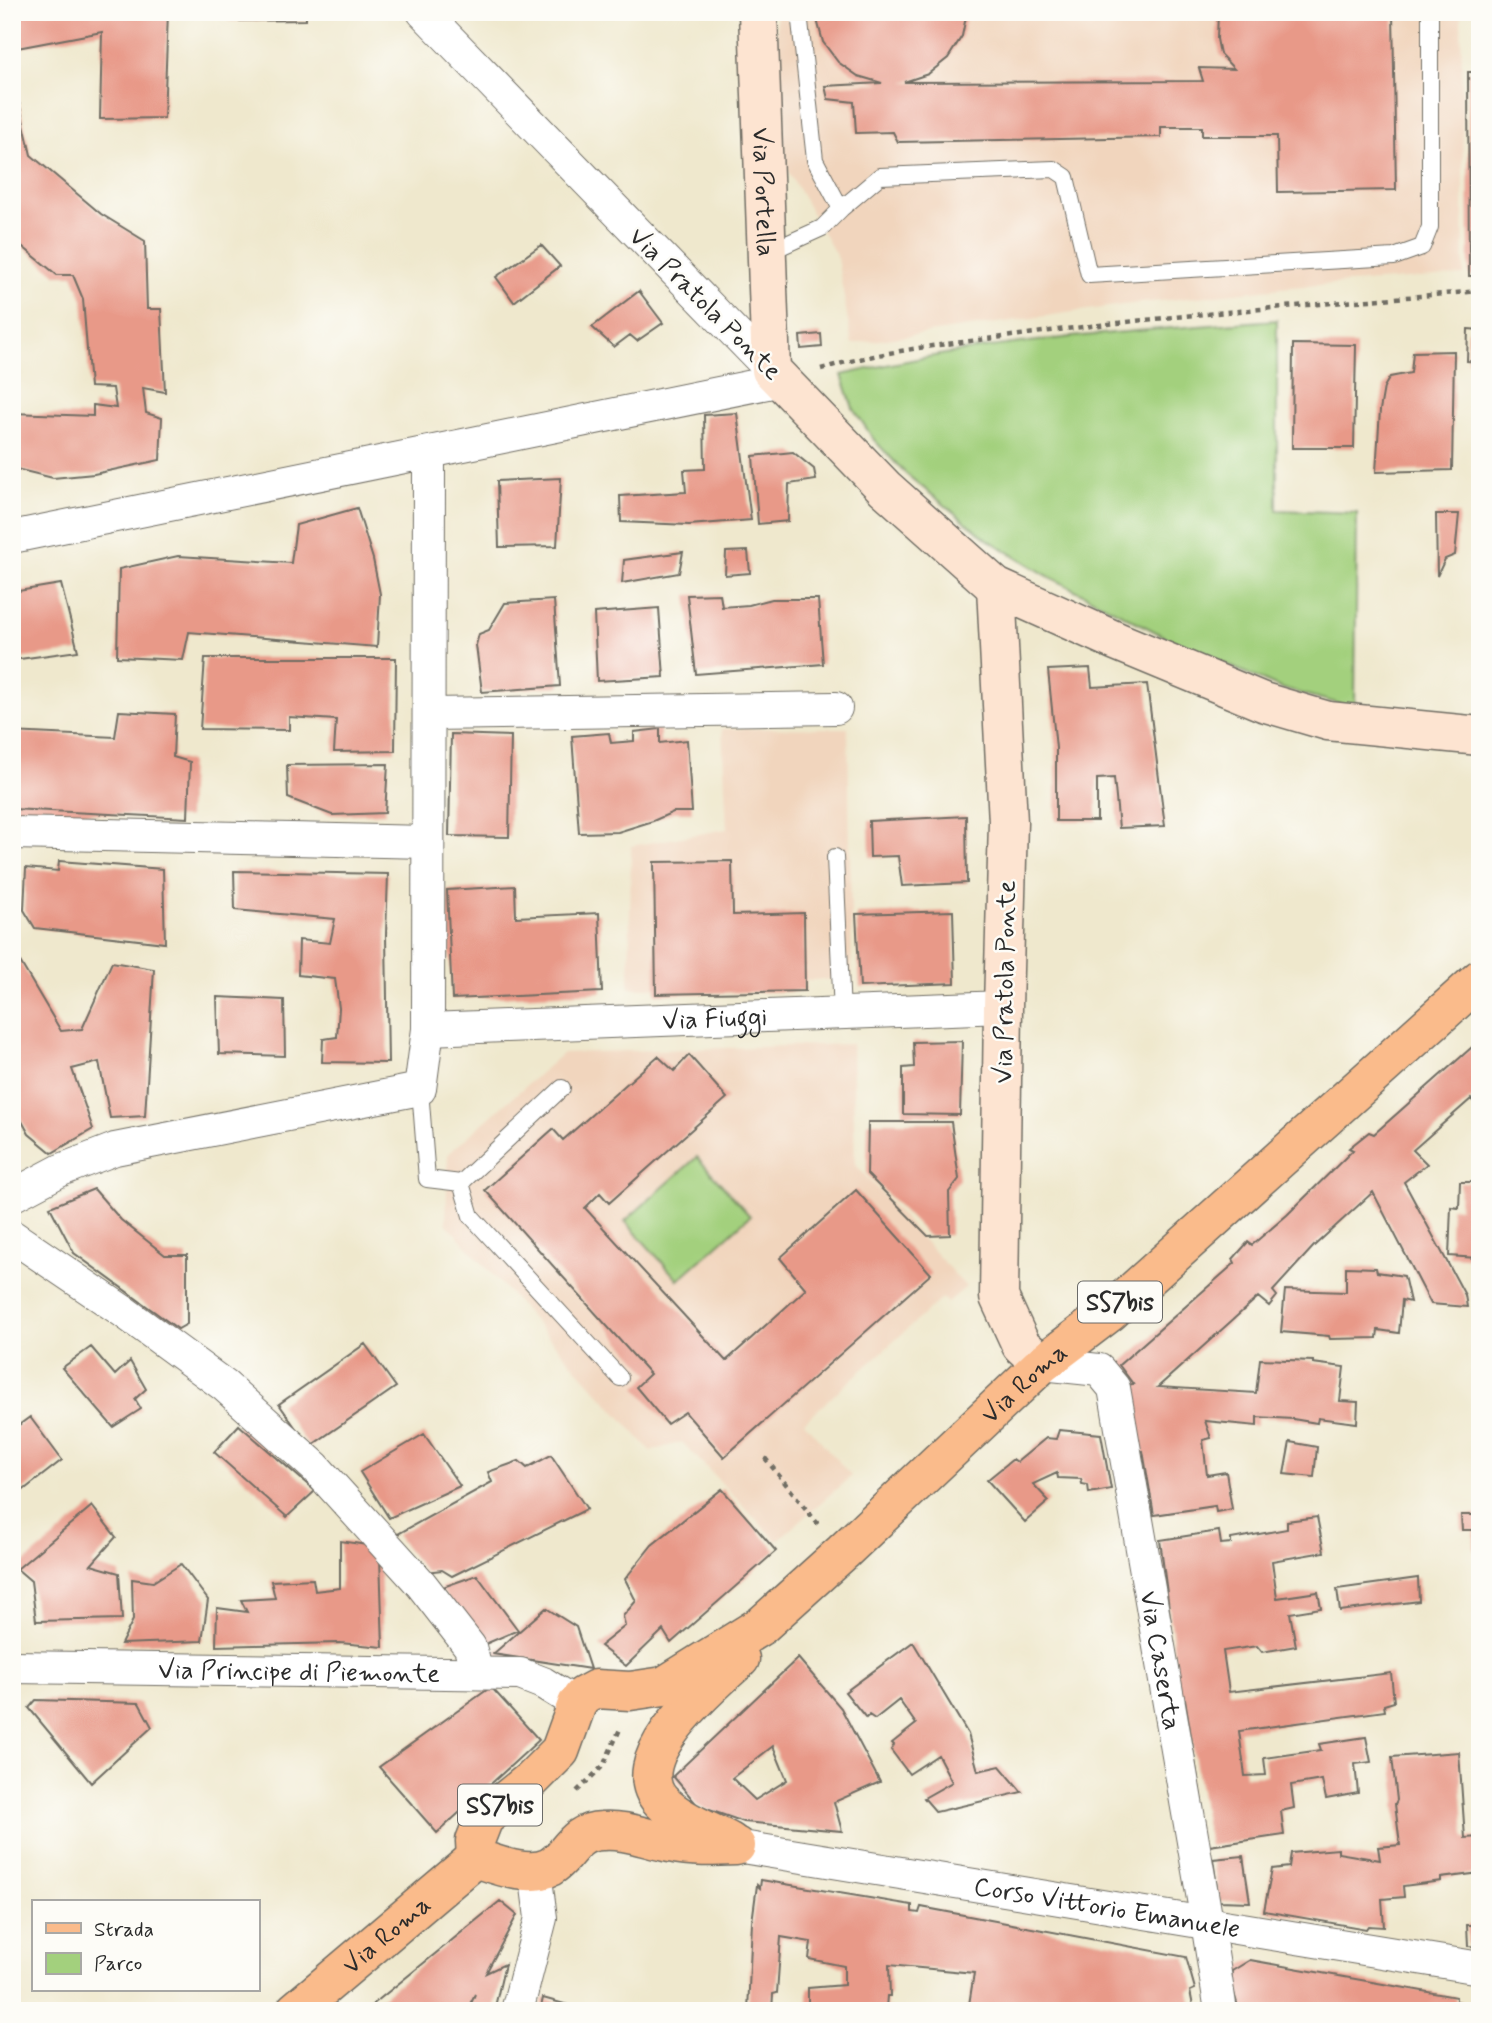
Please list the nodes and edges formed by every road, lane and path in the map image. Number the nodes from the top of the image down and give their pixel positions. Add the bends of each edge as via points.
1 (423, 12) edge
2 (758, 12) edge
3 (799, 12) edge
4 (1430, 12) edge
5 (841, 209) junction
6 (767, 253) junction
7 (1480, 291) edge
8 (776, 375) junction
9 (429, 453) junction
10 (12, 537) edge
11 (996, 587) junction
12 (429, 714) junction
13 (836, 718) dead end
14 (1480, 736) edge
15 (12, 833) edge
16 (428, 842) junction
17 (835, 857) dead end
18 (1480, 979) edge
19 (1003, 1007) junction
20 (842, 1014) junction
21 (428, 1029) junction
22 (562, 1088) dead end
23 (420, 1089) junction
24 (461, 1183) junction
25 (12, 1196) edge
26 (12, 1236) edge
27 (1042, 1364) junction
28 (620, 1378) dead end
29 (765, 1458) dead end
30 (818, 1524) dead end
31 (762, 1625) junction
32 (12, 1667) edge
33 (477, 1673) junction
34 (577, 1704) junction
35 (736, 1846) junction
36 (476, 1858) junction
37 (535, 1871) junction
38 (1207, 1922) junction
39 (1480, 1968) edge
40 (295, 2011) edge
41 (517, 2011) edge
42 (1221, 2011) edge

1 - 8 street, Via Pratola Ponte
2 - 6 main road, Via Portella
3 - 5 lane via 815,160
4 - 5 lane via 1430,227 1422,247 1394,257 1088,275 1066,177 1054,169 880,176
5 - 6 lane via 822,228
6 - 8 main road, Via Portella
7 - 8 path via 1184,314 937,346
8 - 9 street
8 - 11 main road, Via Pratola Ponte via 885,488
9 - 10 street
9 - 12 street
11 - 14 main road, Via Pratola Ponte via 1264,702 1328,721
11 - 19 main road, Via Pratola Ponte via 1007,822
12 - 13 street
12 - 16 street
15 - 16 street
16 - 21 street
17 - 20 lane
18 - 27 main road, Via Roma / SS7bis via 1109,1312
19 - 20 street, Via Fiuggi
19 - 27 main road, Via Pratola Ponte via 999,1297 1021,1345
20 - 21 street, Via Fiuggi
21 - 23 street
22 - 24 lane
23 - 24 lane via 427,1179
23 - 25 street via 115,1149
24 - 28 lane via 471,1216
26 - 33 street via 225,1386 316,1467 454,1626 470,1647
27 - 31 main road, Via Roma / SS7bis
27 - 38 street, Via Caserta via 1099,1370 1114,1388
29 - 30 path
31 - 34 main road, SS7bis via 664,1686 596,1689
31 - 35 main road, SS7bis via 742,1656 682,1712 660,1747 650,1777 661,1801
32 - 33 street, Via Principe di Piemonte
33 - 34 street, Via Principe di Piemonte via 520,1674
34 - 36 main road, SS7bis via 560,1751 484,1818 475,1841
35 - 37 main road, SS7bis via 700,1847 621,1830 597,1831 580,1838 550,1867
35 - 38 street, Corso Vittorio Emanuele
36 - 37 main road, SS7bis
36 - 40 main road, Via Roma / SS7bis
37 - 41 street via 541,1918
38 - 39 street, Corso Vittorio Emanuele
38 - 42 street, Via Caserta

